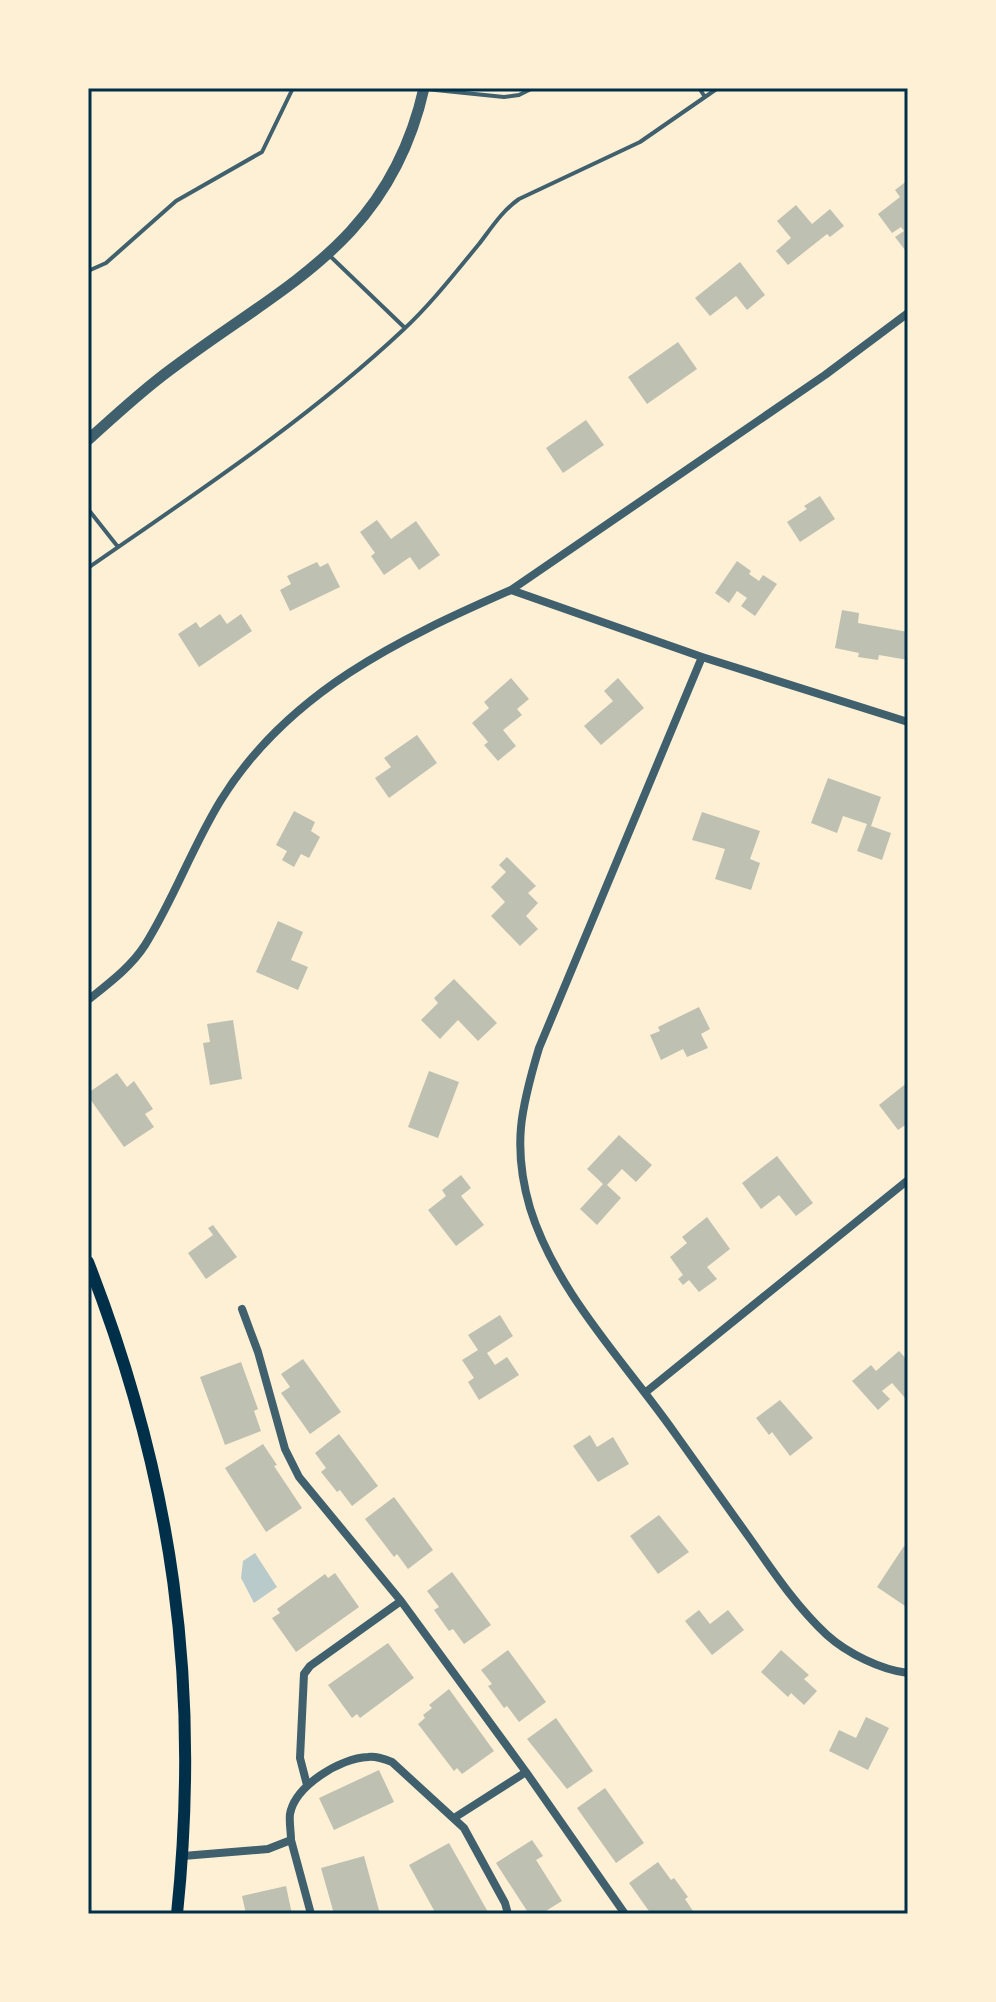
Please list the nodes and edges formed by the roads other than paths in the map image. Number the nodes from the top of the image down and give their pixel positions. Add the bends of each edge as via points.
1 (293, 88) edge
2 (421, 88) edge
3 (533, 88) edge
4 (699, 88) edge
5 (718, 88) edge
6 (705, 97) junction
7 (329, 255) junction
8 (88, 271) edge
9 (908, 313) edge
10 (405, 329) junction
11 (88, 440) edge
12 (88, 509) edge
13 (118, 547) junction
14 (88, 568) edge
15 (511, 590) junction
16 (702, 657) junction
17 (908, 722) edge
18 (88, 1000) edge
19 (908, 1180) edge
20 (88, 1262) edge
21 (242, 1309) dead end
22 (646, 1392) junction
23 (401, 1601) junction
24 (906, 1673) edge
25 (526, 1772) junction
26 (307, 1785) junction
27 (454, 1818) junction
28 (291, 1840) junction
29 (183, 1856) junction
30 (177, 1914) edge
31 (311, 1914) edge
32 (508, 1914) edge
33 (625, 1914) edge

1 - 8 lane via 262,152 176,201 106,263
2 - 3 lane via 504,97
2 - 7 street via 416,118 395,170
4 - 6 lane
5 - 6 lane
6 - 10 lane via 640,142 504,210
7 - 10 lane
7 - 11 street via 157,380
9 - 15 street
10 - 13 lane via 247,457
12 - 13 lane
13 - 14 lane
15 - 16 street
15 - 18 street via 369,660 275,730 220,801 144,947
16 - 17 street
16 - 22 street via 539,1048 519,1136 522,1175 546,1248
19 - 22 street
20 - 29 main road via 115,1332 167,1532 185,1686
21 - 23 street via 290,1464
22 - 24 street via 810,1618 849,1650
23 - 25 street
23 - 26 street via 304,1674 300,1758
25 - 27 street
25 - 33 street
26 - 27 street via 358,1758 380,1758 392,1762
26 - 28 street via 290,1815
27 - 32 street via 474,1844
28 - 29 street via 268,1849
28 - 31 street
29 - 30 main road

